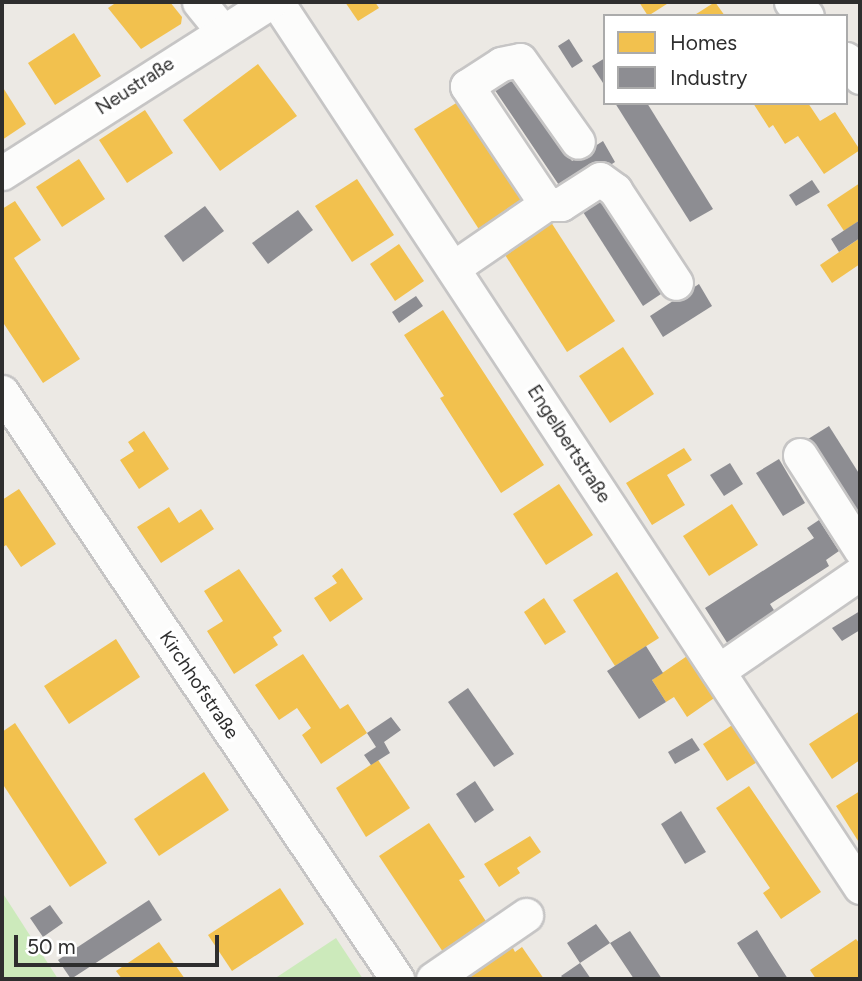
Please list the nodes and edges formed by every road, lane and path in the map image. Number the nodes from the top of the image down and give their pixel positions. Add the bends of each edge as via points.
1 (199, 2) edge
2 (270, 2) edge
3 (277, 2) edge
4 (791, 2) edge
5 (805, 14) edge
6 (222, 30) junction
7 (848, 62) edge
8 (860, 77) edge
9 (578, 142) dead end
10 (2, 173) edge
11 (546, 204) junction
12 (453, 268) junction
13 (676, 283) dead end
14 (2, 392) edge
15 (800, 455) dead end
16 (860, 549) edge
17 (860, 573) edge
18 (718, 671) junction
19 (860, 887) edge
20 (526, 915) dead end
21 (397, 979) edge
22 (433, 979) edge

1 - 6 street
2 - 6 street, Neustraße
3 - 12 street, Engelbertstraße
4 - 5 street
6 - 10 street, Neustraße
7 - 8 street
9 - 11 street via 520,60 501,64 467,86
11 - 12 street
11 - 13 street via 561,204 600,179 615,190
12 - 18 street, Engelbertstraße
14 - 21 street, Kirchhofstraße
15 - 16 street
17 - 18 street
18 - 19 street, Engelbertstraße
20 - 22 street

